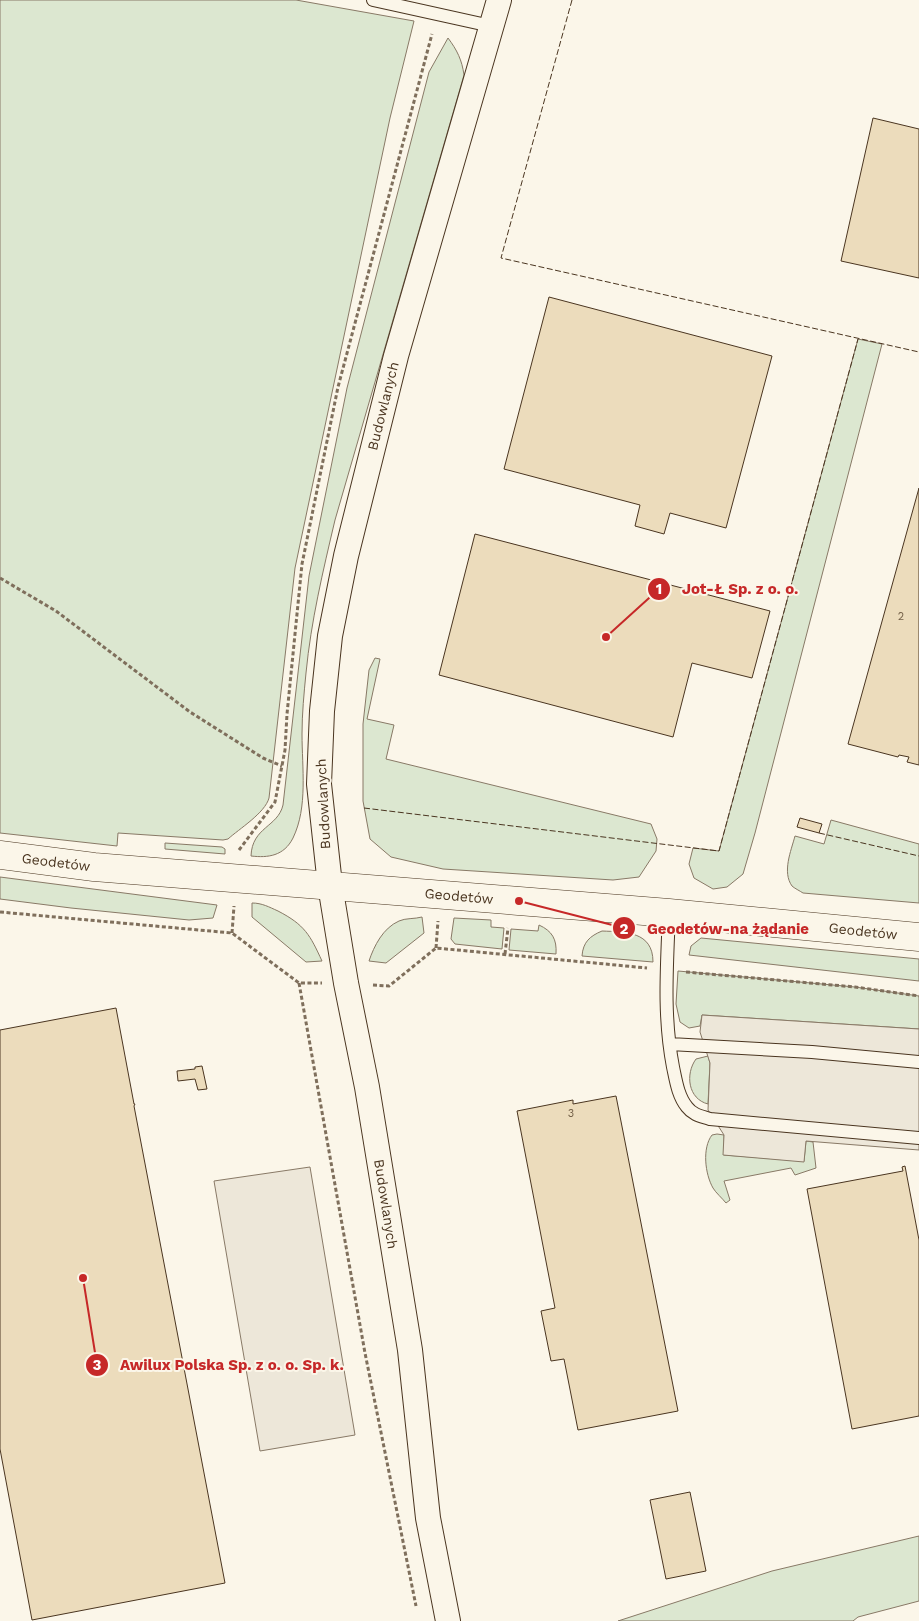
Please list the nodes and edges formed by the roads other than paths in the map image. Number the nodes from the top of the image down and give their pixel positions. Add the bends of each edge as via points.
1 (373, 0) edge
2 (499, 0) edge
3 (492, 26) junction
4 (0, 855) edge
5 (330, 886) junction
6 (669, 913) junction
7 (919, 937) edge
8 (670, 1044) junction
9 (919, 1062) edge
10 (919, 1138) edge
11 (448, 1621) edge

1 - 3 lane
2 - 3 street, Budowlanych
3 - 5 street, Budowlanych via 396,356 346,556 330,636 319,784
4 - 5 street, Geodetów via 94,867
5 - 6 street, Geodetów
5 - 11 street, Budowlanych via 410,1350 428,1518
6 - 7 street, Geodetów
6 - 8 lane via 666,1005
8 - 9 lane
8 - 10 lane via 677,1088 687,1108 696,1115 725,1121

